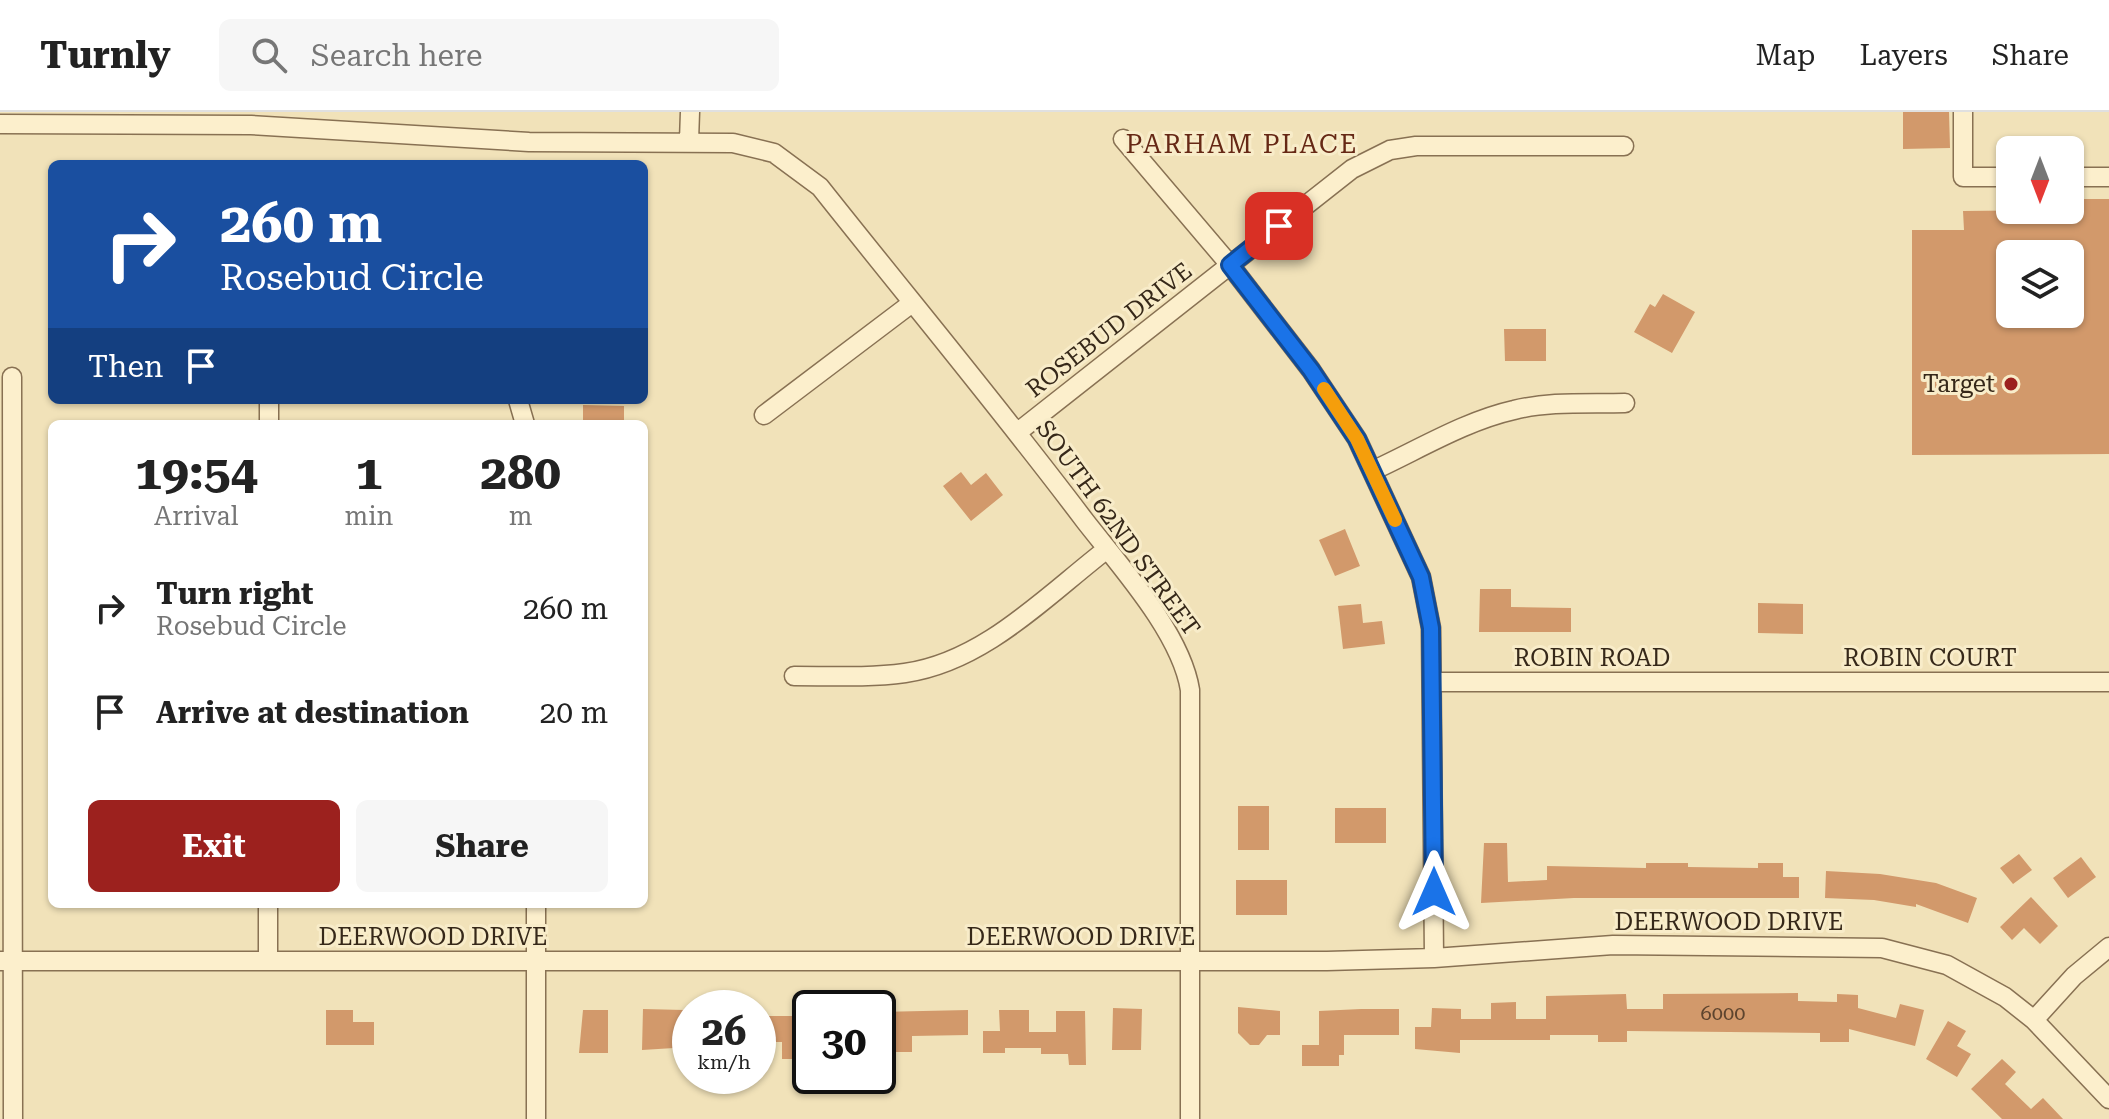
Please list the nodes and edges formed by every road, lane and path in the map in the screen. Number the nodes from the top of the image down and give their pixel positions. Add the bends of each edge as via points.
1 (690, 112) edge
2 (1963, 112) edge
3 (0, 124) edge
4 (1123, 139) dead end
5 (689, 141) junction
6 (1624, 146) dead end
7 (1996, 177) edge
8 (2084, 177) edge
9 (2109, 177) edge
10 (1230, 265) junction
11 (912, 303) junction
12 (12, 377) dead end
13 (1625, 403) dead end
14 (764, 415) dead end
15 (1018, 432) junction
16 (1372, 471) junction
17 (1107, 549) junction
18 (794, 676) dead end
19 (1433, 682) junction
20 (1751, 682) joint
21 (2109, 682) edge
22 (268, 908) edge
23 (536, 908) edge
24 (2109, 947) edge
25 (1434, 958) junction
26 (6, 961) edge
27 (268, 961) junction
28 (536, 961) junction
29 (1190, 961) junction
30 (2034, 1020) junction
31 (2109, 1099) edge
32 (13, 1119) edge
33 (536, 1119) edge
34 (1190, 1119) edge

1 - 5 street
2 - 7 street via 1963,177
3 - 5 street via 330,128 529,142
4 - 10 street
5 - 11 street, SOUTH 62ND STREET via 733,143 774,153 820,187
6 - 10 street, ROSEBUD DRIVE via 1390,150 1352,169
8 - 9 street
10 - 15 street, ROSEBUD DRIVE
10 - 16 street via 1311,370
11 - 14 street
11 - 15 street, SOUTH 62ND STREET
12 - 26 street
13 - 16 street via 1514,410
15 - 17 street, SOUTH 62ND STREET
16 - 19 street via 1421,577 1431,628
17 - 18 street via 991,640 962,656 906,673
17 - 29 street, SOUTH 62ND STREET via 1172,639 1188,674
19 - 20 street, ROBIN ROAD
19 - 25 street
20 - 21 street, ROBIN COURT
22 - 27 street
23 - 28 street
24 - 30 street
25 - 29 street, DEERWOOD DRIVE
25 - 30 street, DEERWOOD DRIVE via 1613,945 1882,948 1977,979
26 - 27 street, DEERWOOD DRIVE
26 - 32 street
27 - 28 street, DEERWOOD DRIVE
28 - 29 street, DEERWOOD DRIVE
28 - 33 street
29 - 34 street, SOUTH 62ND STREET
30 - 31 street, DEERWOOD DRIVE

